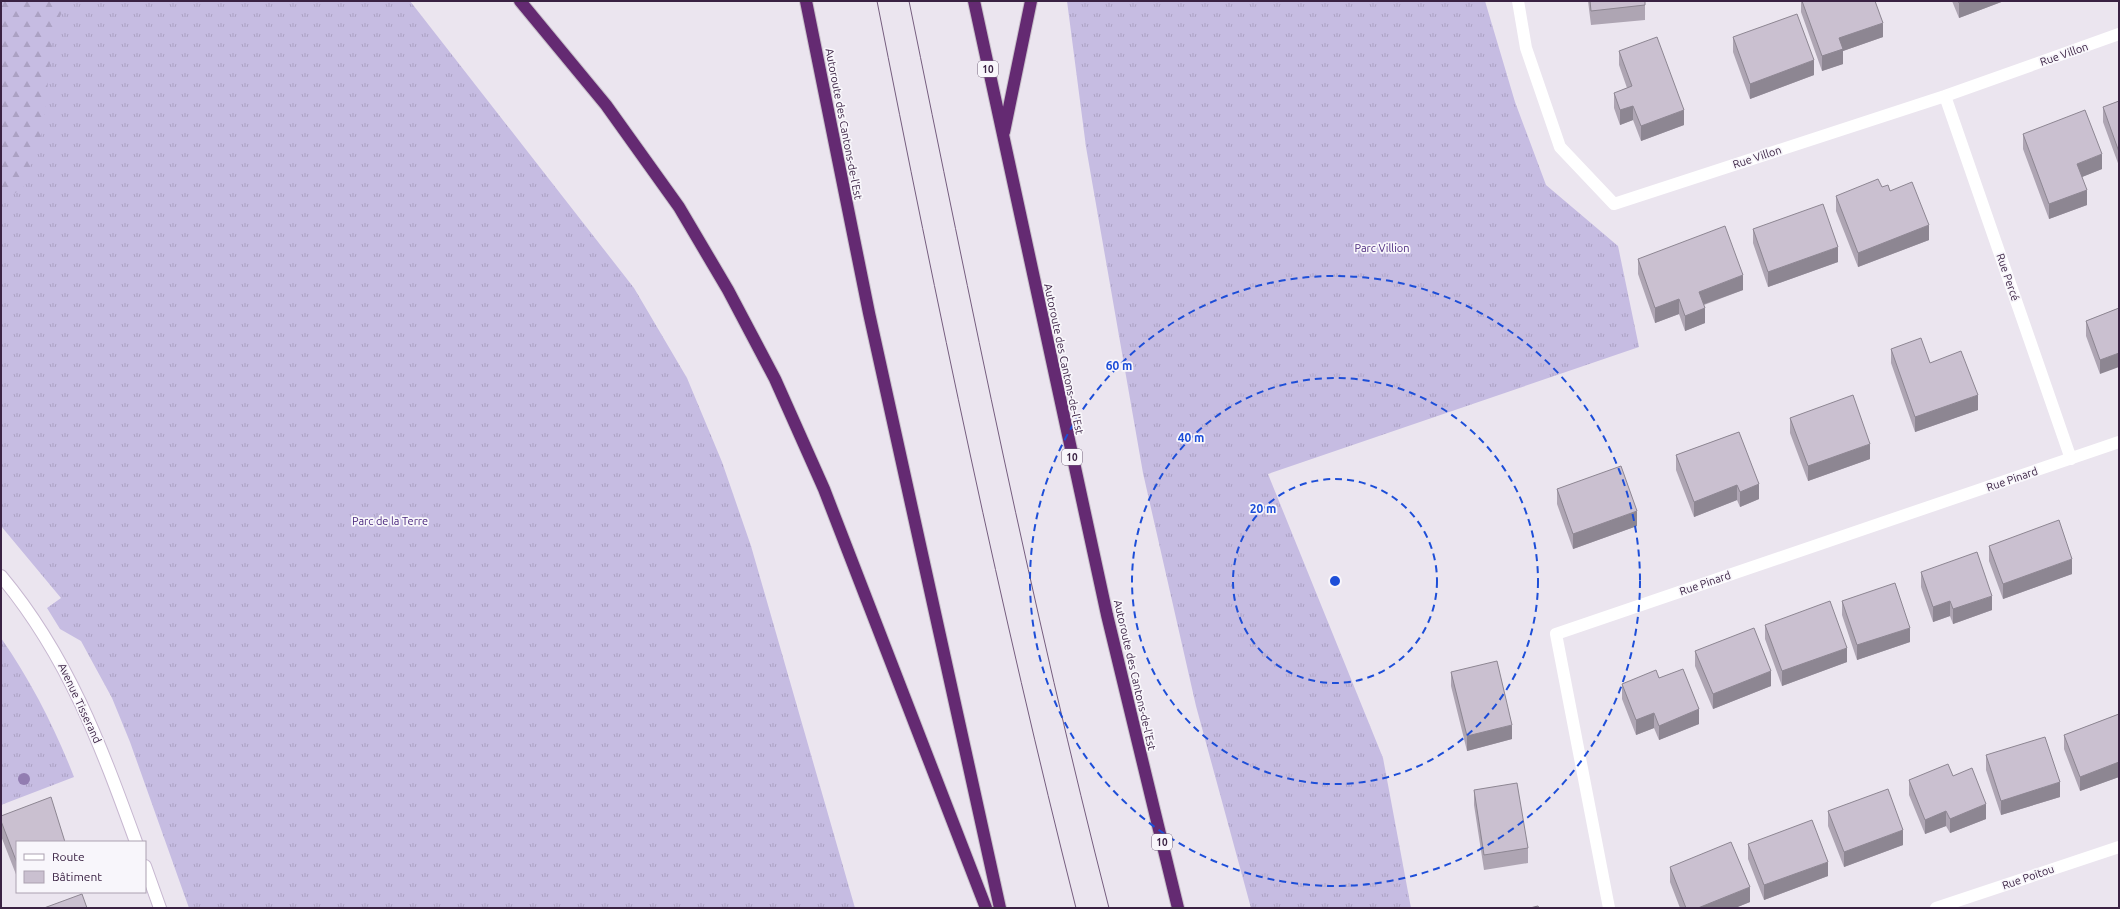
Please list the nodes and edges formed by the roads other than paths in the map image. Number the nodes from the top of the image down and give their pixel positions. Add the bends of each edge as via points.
1 (520, 1) edge
2 (806, 1) edge
3 (974, 1) edge
4 (1031, 1) edge
5 (1518, 1) edge
6 (2119, 34) edge
7 (1945, 96) junction
8 (1003, 137) junction
9 (2119, 442) edge
10 (2070, 459) junction
11 (1, 576) edge
12 (136, 841) edge
13 (2119, 847) edge
14 (146, 869) edge
15 (160, 908) edge
16 (986, 908) edge
17 (1000, 908) edge
18 (1178, 908) edge
19 (1609, 908) edge
20 (1936, 908) edge

1 - 16 highway via 601,100 679,207 725,284 775,379 824,489
2 - 17 highway, Autoroute des Cantons-de-l'Est via 869,313
3 - 8 highway, Autoroute des Cantons-de-l'Est / 10
4 - 8 highway
5 - 7 street, Rue Villon via 1526,48 1560,147 1614,204
6 - 7 street, Rue Villon
7 - 10 street, Rue Percé
8 - 18 highway, Autoroute des Cantons-de-l'Est / 10 via 1105,607
9 - 10 street, Rue Pinard
10 - 19 street, Rue Pinard via 1556,634
11 - 12 street, Avenue Tisserand via 48,639 72,683 99,742
13 - 20 street, Rue Poitou
14 - 15 street

